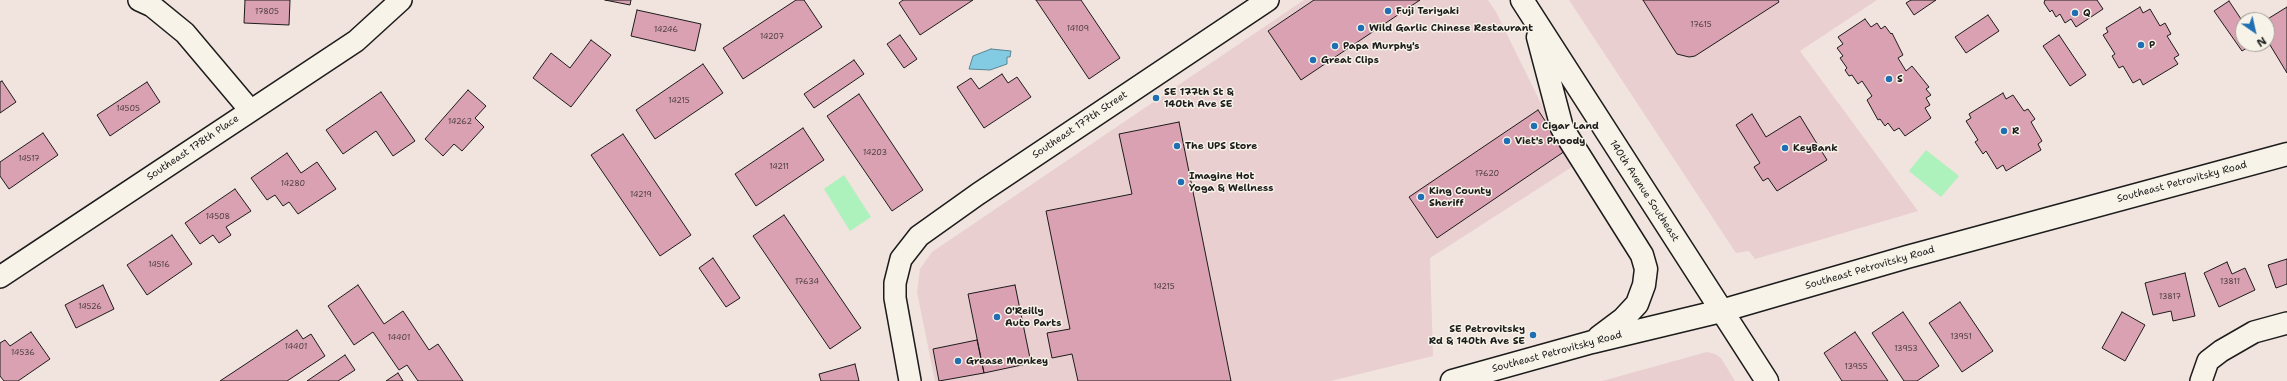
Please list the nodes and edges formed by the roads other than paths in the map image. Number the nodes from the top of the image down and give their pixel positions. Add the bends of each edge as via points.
1 (138, 0) edge
2 (401, 0) edge
3 (1268, 0) edge
4 (1528, 8) edge
5 (250, 110) junction
6 (2287, 154) edge
7 (0, 277) edge
8 (1721, 311) junction
9 (2287, 323) edge
10 (1592, 342) junction
11 (2201, 379) edge
12 (910, 381) edge
13 (1452, 381) edge
14 (1767, 381) edge

1 - 5 street via 152,6 185,33
2 - 5 street, Southeast 178th Place via 356,41
3 - 12 street, Southeast 177th Street via 919,236 901,260 895,283
4 - 8 main road, 140th Avenue Southeast
4 - 10 main road via 1562,128 1642,255 1646,269 1644,285 1637,304 1623,319
5 - 7 street, Southeast 178th Place
6 - 8 main road, Southeast Petrovitsky Road via 1907,257
8 - 10 main road, Southeast Petrovitsky Road
8 - 14 main road, 140th Avenue Southeast
9 - 11 street via 2254,332 2227,347 2208,362
10 - 13 main road, Southeast Petrovitsky Road

